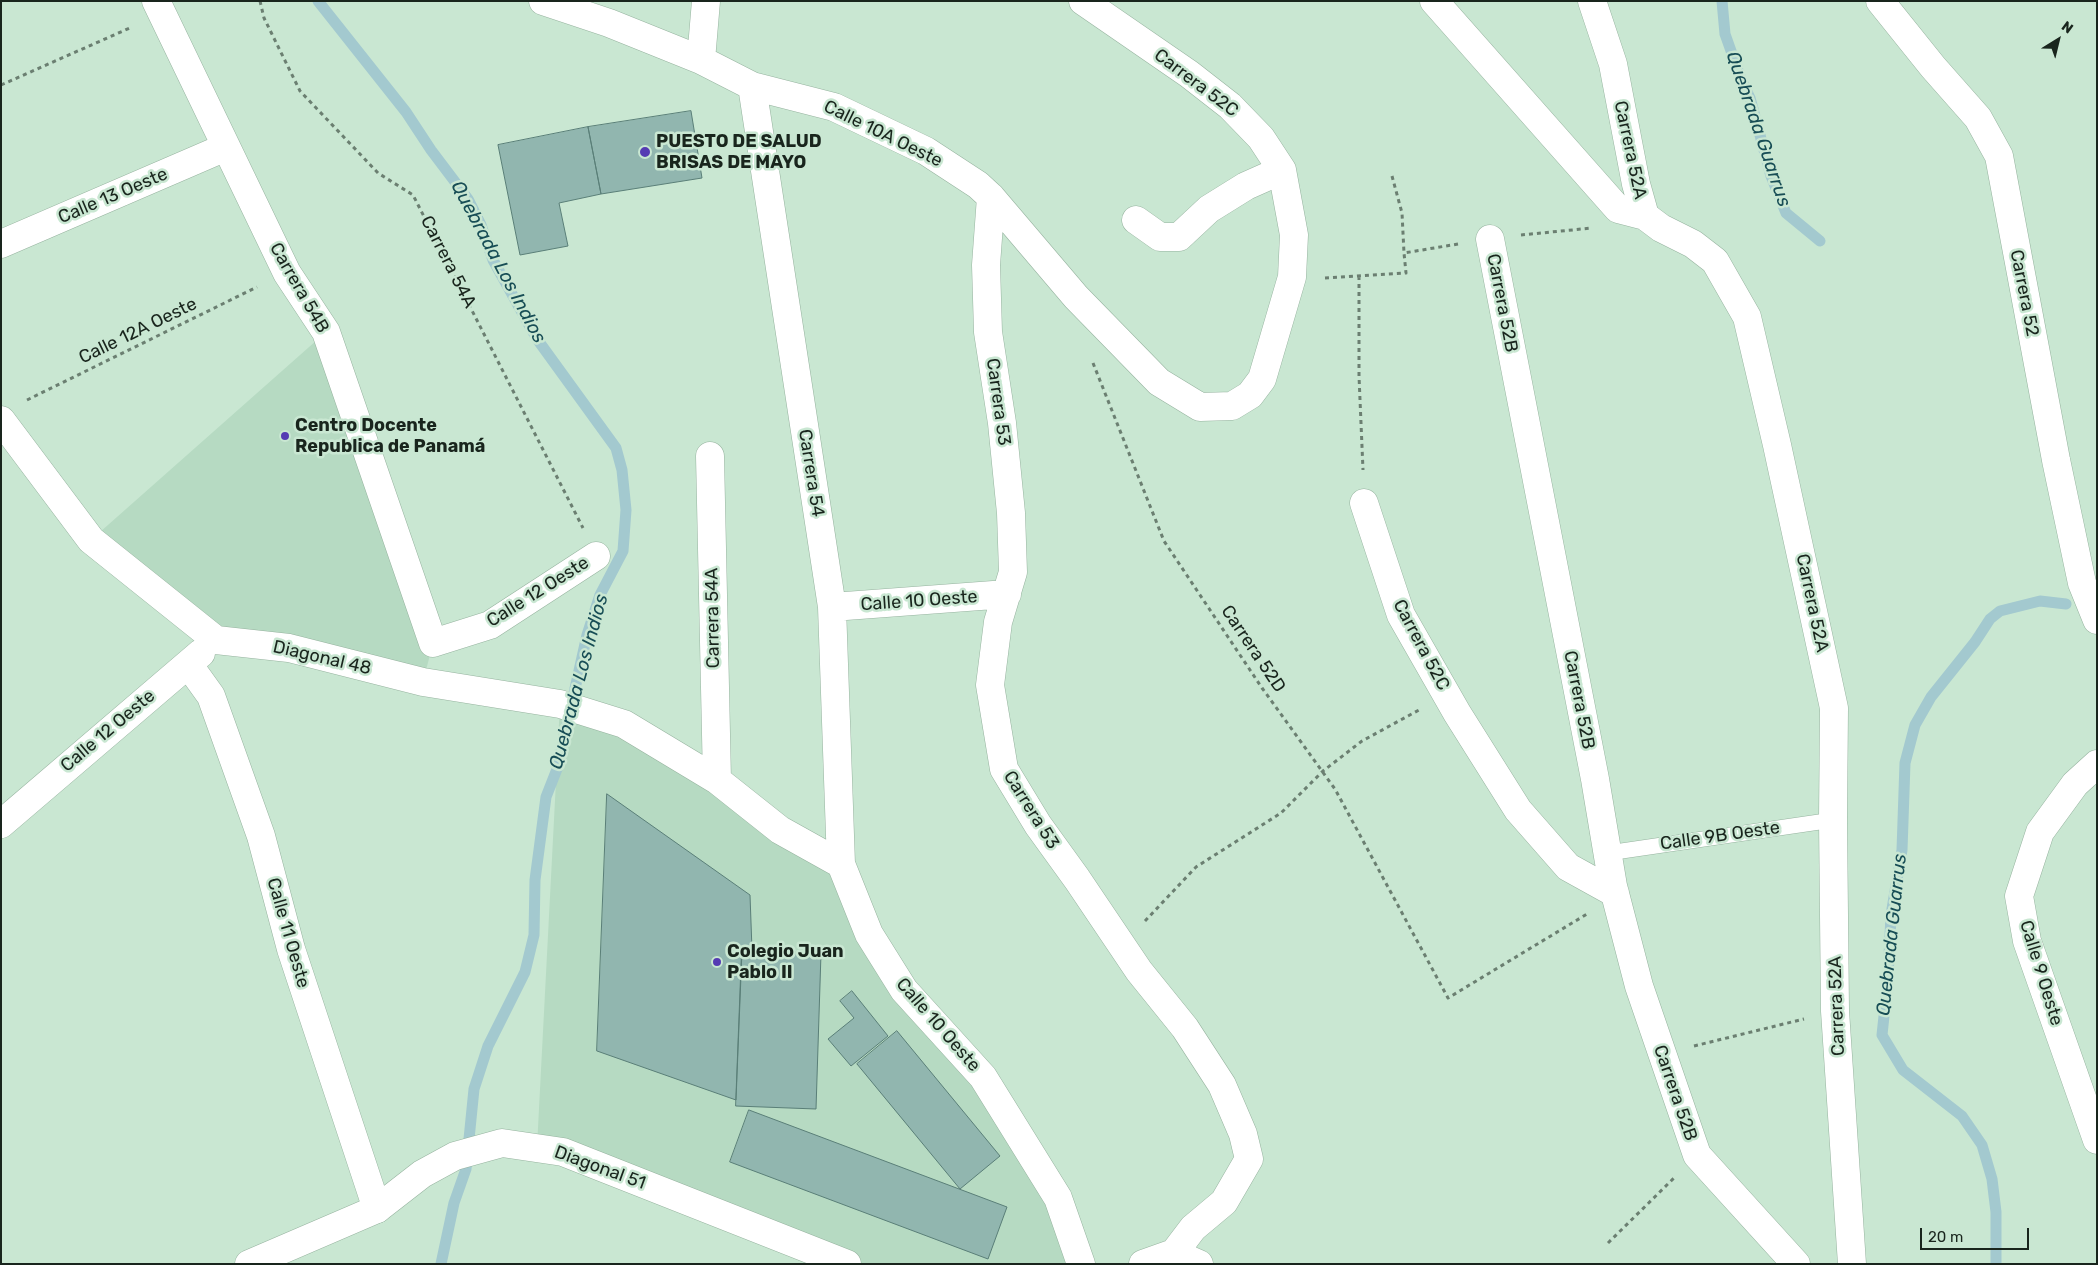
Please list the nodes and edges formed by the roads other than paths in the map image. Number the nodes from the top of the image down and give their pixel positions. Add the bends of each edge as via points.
1 (544, 1) edge
2 (706, 1) edge
3 (1083, 1) edge
4 (1434, 1) edge
5 (1592, 1) edge
6 (1880, 1) edge
7 (159, 8) edge
8 (700, 60) junction
9 (752, 86) junction
10 (226, 147) junction
11 (1282, 170) junction
12 (991, 197) junction
13 (1645, 216) junction
14 (1136, 220) dead end
15 (1490, 239) dead end
16 (1, 244) edge
17 (1232, 406) joint
18 (10, 412) edge
19 (710, 456) dead end
20 (1364, 503) road end
21 (596, 556) road end
22 (2090, 579) edge
23 (1007, 594) junction
24 (832, 607) junction
25 (2097, 620) edge
26 (216, 640) junction
27 (433, 643) junction
28 (188, 664) junction
29 (423, 682) junction
30 (2097, 764) edge
31 (717, 780) junction
32 (5, 814) edge
33 (1833, 820) junction
34 (1608, 853) junction
35 (841, 864) junction
36 (1615, 893) junction
37 (2097, 1140) edge
38 (377, 1209) junction
39 (1174, 1253) junction
40 (249, 1264) edge
41 (847, 1264) edge
42 (1081, 1264) edge
43 (1143, 1264) edge
44 (1199, 1264) edge
45 (1796, 1264) edge
46 (1852, 1264) edge

1 - 8 street, Calle 10A Oeste via 610,23
2 - 8 street
3 - 11 street, Carrera 52C via 1230,106 1261,138
4 - 13 street via 1618,209
5 - 13 street, Carrera 52A via 1613,64
6 - 22 street, Carrera 52 via 1978,118 1999,156 2052,440
7 - 10 street, Carrera 54B
8 - 9 street, Calle 10A Oeste
9 - 12 street, Calle 10A Oeste via 834,107 926,151
9 - 24 street, Carrera 54
10 - 16 street, Calle 13 Oeste
10 - 27 street, Carrera 54B via 287,272 326,332
11 - 14 street via 1246,186 1210,209 1179,237 1160,236
11 - 17 street, Carrera 52C via 1294,235 1292,277 1262,379 1250,395
12 - 17 street, Calle 10A Oeste via 1076,297 1159,382 1200,407
12 - 23 street, Carrera 53 via 986,264 988,332 1011,513 1013,572
13 - 33 street, Carrera 52A via 1715,261 1747,317 1834,708
15 - 34 street, Carrera 52B
18 - 26 street via 91,540
19 - 31 street, Carrera 54A
20 - 36 street, Carrera 52C via 1401,615 1518,810 1568,868
21 - 27 street, Calle 12 Oeste via 490,625
22 - 25 street, Carrera 52
23 - 24 street, Calle 10 Oeste
23 - 39 street, Carrera 53 via 998,622 990,685 1004,769 1038,825 1139,971 1185,1028 1222,1085 1243,1134 1249,1159 1224,1202 1192,1228
24 - 35 street, Carrera 54
26 - 28 street, Calle 12 Oeste
26 - 29 street, Diagonal 48 via 289,648
27 - 29 street
28 - 32 street, Calle 12 Oeste
28 - 38 street, Calle 11 Oeste via 211,696 261,836 291,949
29 - 31 street, Diagonal 48 via 560,704 624,724
30 - 37 street, Calle 9 Oeste via 2075,784 2040,832 2019,896 2027,941
31 - 35 street via 780,830
33 - 34 lane, Calle 9B Oeste
33 - 46 street, Carrera 52A via 1836,1011
34 - 36 street, Carrera 52B
35 - 42 street, Calle 10 Oeste via 869,934 904,990 983,1077 1058,1198
36 - 45 street, Carrera 52B via 1639,986 1697,1155
38 - 40 street, Diagonal 51
38 - 41 street, Diagonal 51 via 422,1174 454,1156 502,1143 563,1152
39 - 43 street
39 - 44 street

